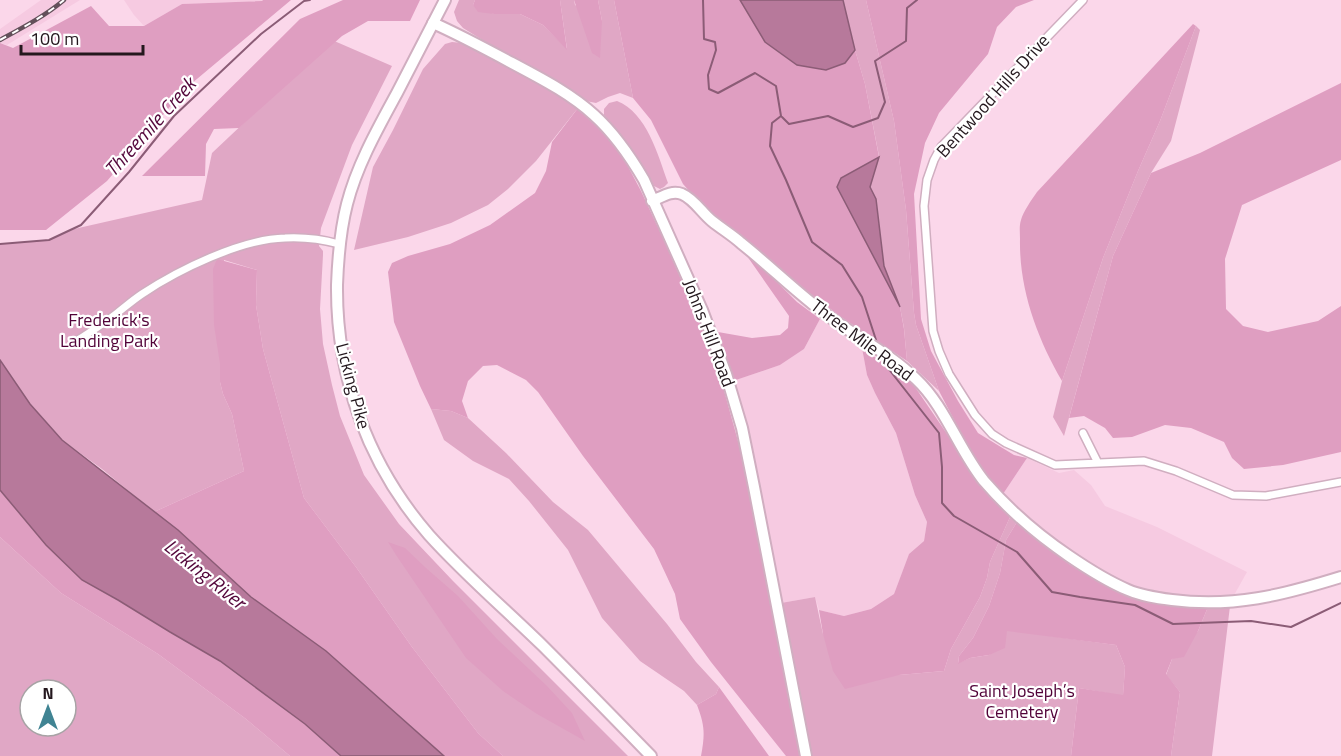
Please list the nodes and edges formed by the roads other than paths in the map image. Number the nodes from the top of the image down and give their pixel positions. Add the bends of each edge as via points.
1 (445, 0) edge
2 (1083, 0) edge
3 (433, 23) junction
4 (652, 201) junction
5 (339, 244) junction
6 (75, 342) dead end
7 (1083, 433) dead end
8 (1098, 464) junction
9 (1341, 482) edge
10 (1341, 577) edge
11 (651, 756) edge
12 (806, 756) edge

1 - 3 main road, Licking Pike
2 - 8 street, Bentwood Hills Drive via 941,147 927,180 924,206 934,339 975,415 1006,443 1054,465
3 - 4 main road, Johns Hill Road via 581,104 601,121 634,162
3 - 5 main road, Licking Pike via 373,137 347,203
4 - 10 main road, Three Mile Road via 671,193 686,196 816,307 917,380 967,457 998,496 1057,548 1114,584 1165,599 1216,603 1269,597
4 - 12 main road, Johns Hill Road via 718,350 742,429
5 - 6 street via 315,238 284,238 228,251 178,272
5 - 11 main road, Licking Pike via 338,325 346,372 363,430 386,476 429,534
7 - 8 street
8 - 9 street, Bentwood Hills Drive via 1144,461 1233,495 1266,496

